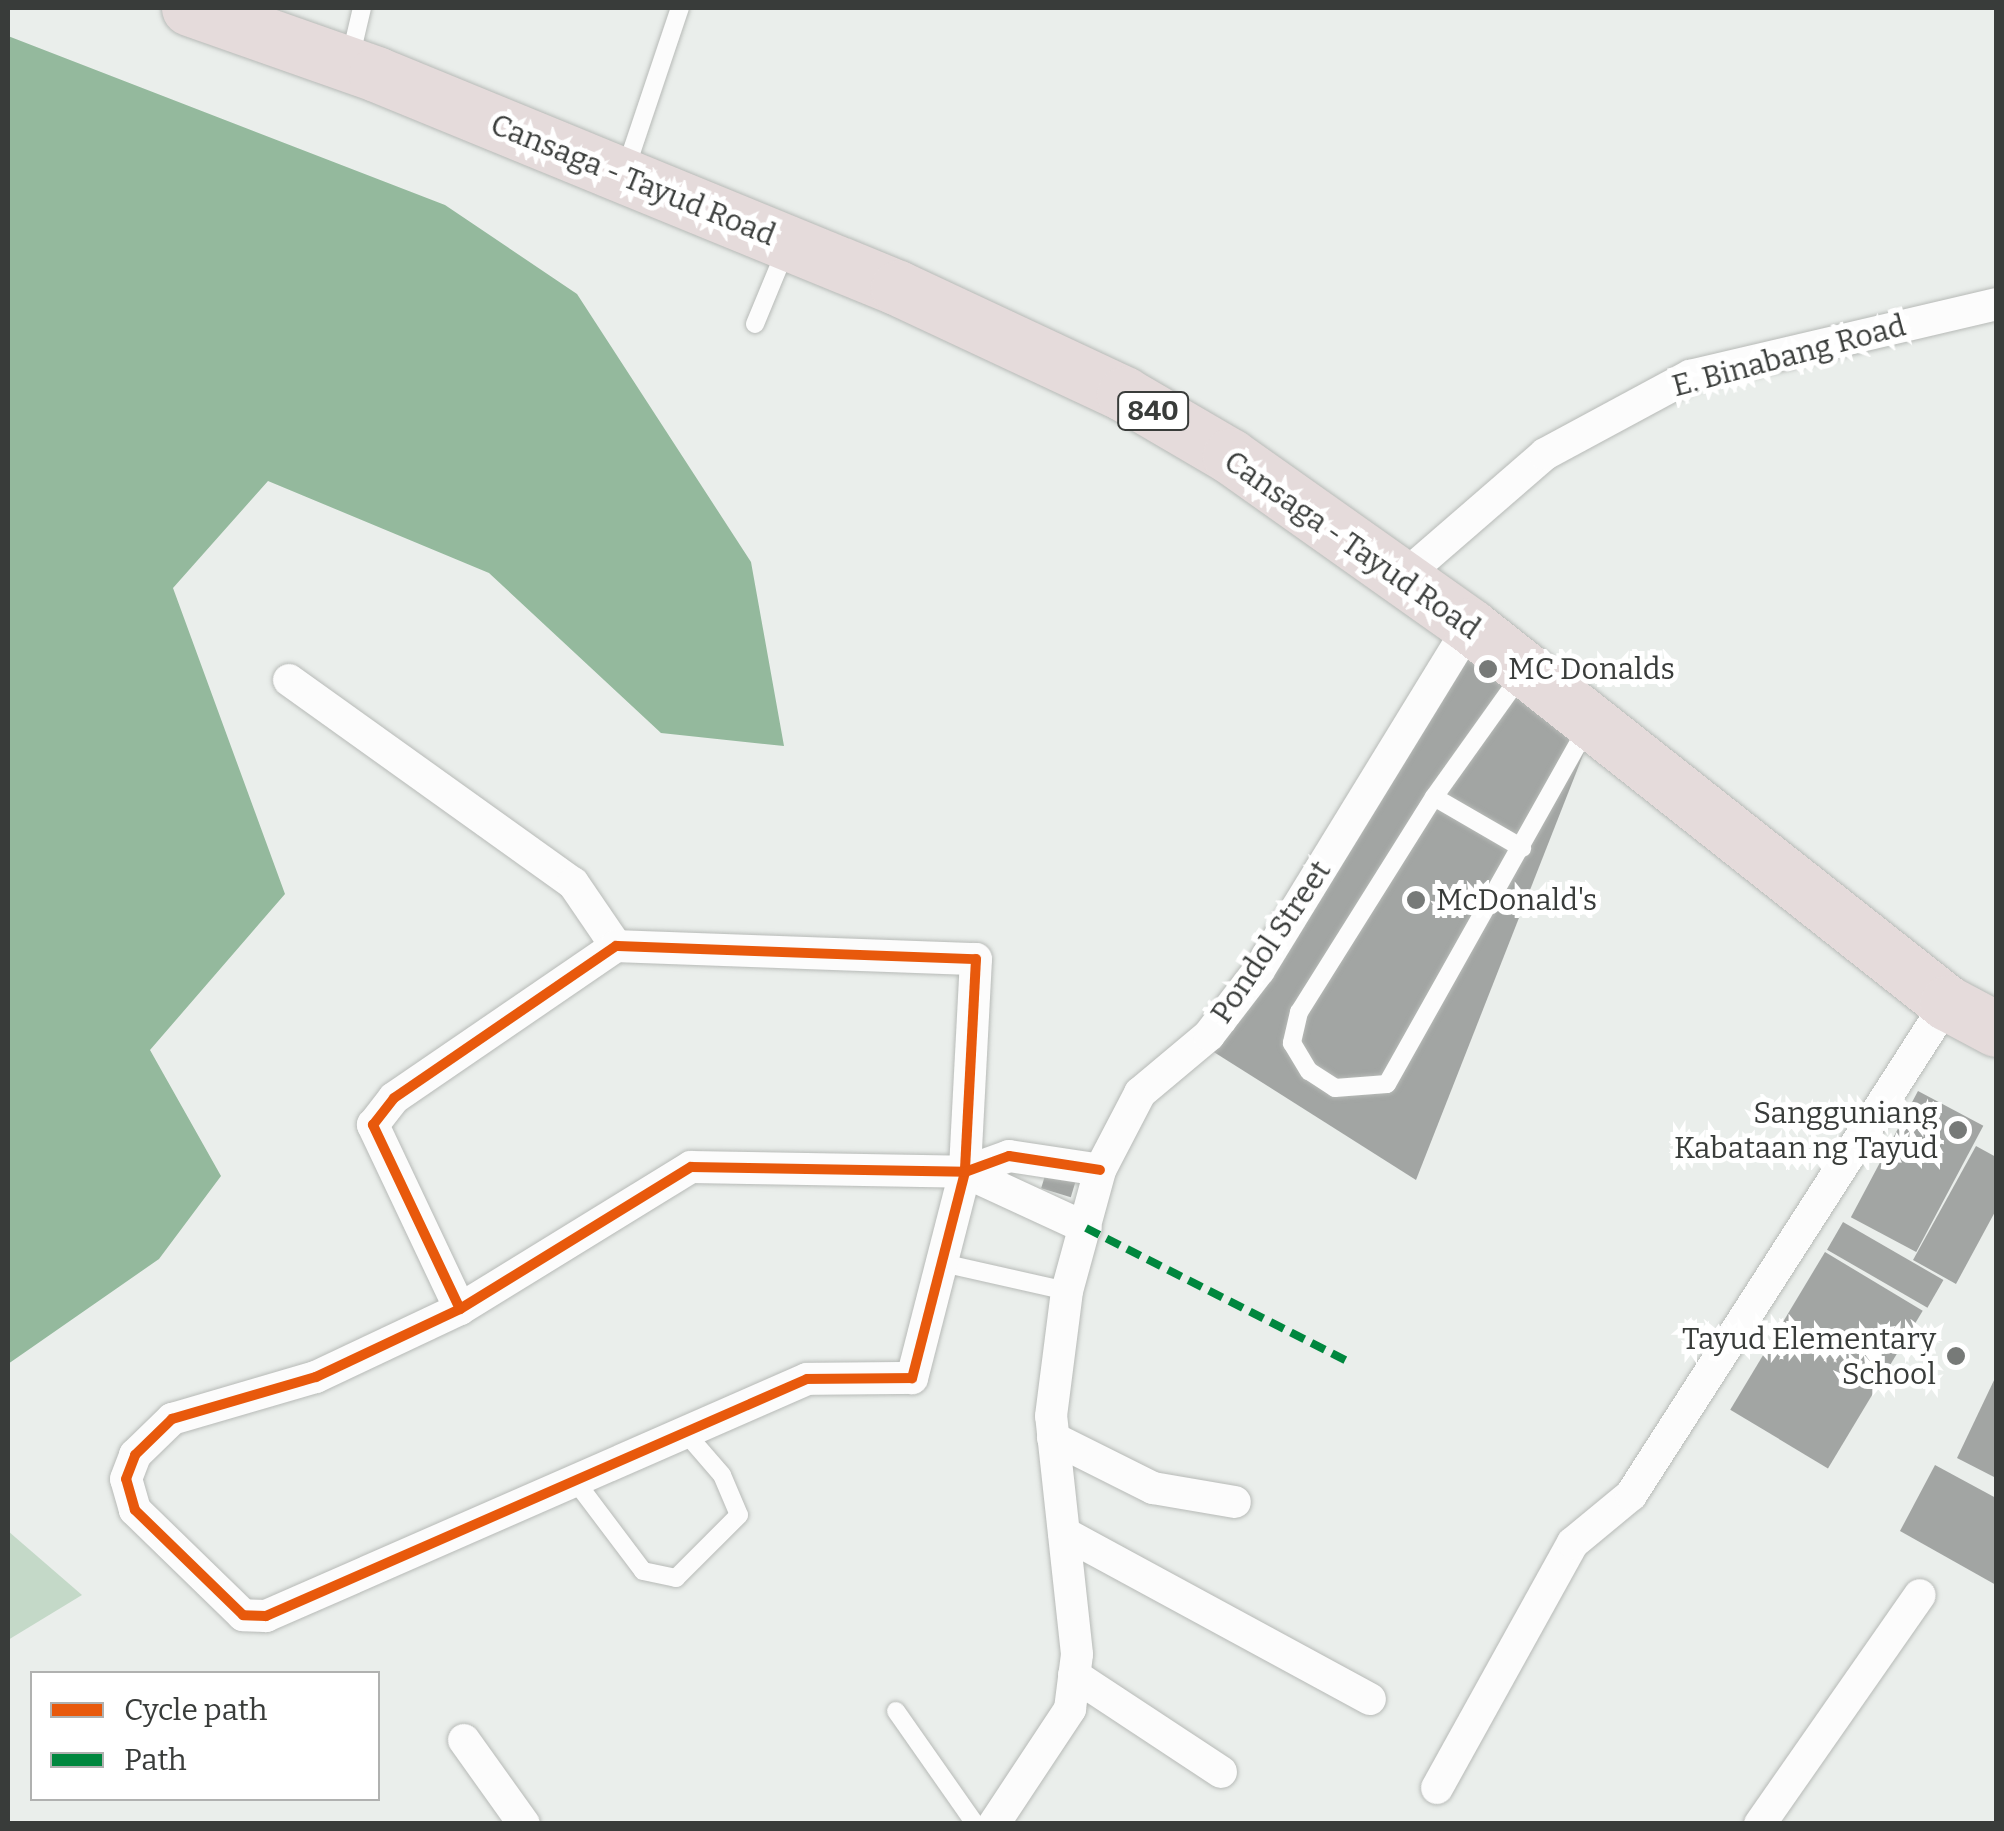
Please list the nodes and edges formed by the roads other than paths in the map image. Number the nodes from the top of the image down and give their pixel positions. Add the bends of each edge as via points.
1 (188, 8) edge
2 (362, 8) edge
3 (680, 8) edge
4 (349, 64) junction
5 (623, 176) junction
6 (788, 244) junction
7 (1996, 304) edge
8 (755, 324) dead end
9 (1402, 578) junction
10 (1470, 626) junction
11 (1524, 671) junction
12 (289, 680) dead end
13 (1590, 722) junction
14 (1434, 797) junction
15 (1522, 848) junction
16 (616, 946) junction
17 (1947, 1003) junction
18 (1996, 1028) edge
19 (1100, 1170) junction
20 (965, 1172) junction
21 (1086, 1228) junction
22 (938, 1262) junction
23 (1067, 1290) junction
24 (460, 1309) junction
25 (683, 1430) junction
26 (1054, 1438) junction
27 (572, 1478) junction
28 (1235, 1502) dead end
29 (1064, 1533) junction
30 (1920, 1595) dead end
31 (1074, 1675) junction
32 (1370, 1700) dead end
33 (896, 1711) dead end
34 (464, 1740) dead end
35 (1221, 1772) dead end
36 (1437, 1788) dead end
37 (524, 1824) edge
38 (975, 1824) edge
39 (994, 1824) edge
40 (1760, 1824) edge

1 - 4 highway, Cansaga - Tayud Road / 840
2 - 4 lane
3 - 5 lane
4 - 5 highway, Cansaga - Tayud Road / 840
5 - 6 highway, Cansaga - Tayud Road / 840
6 - 8 lane
6 - 9 highway, Cansaga - Tayud Road / 840 via 1124,394 1230,456
7 - 9 street, E. Binabang Road via 1690,376 1544,454
9 - 10 highway, Cansaga - Tayud Road / 840
10 - 11 highway, Cansaga - Tayud Road / 840
10 - 19 street, Pondol Street via 1259,970 1209,1035 1140,1093
11 - 13 highway, Cansaga - Tayud Road / 840
11 - 14 lane
12 - 16 street via 573,884
13 - 15 lane
13 - 17 highway, Cansaga - Tayud Road / 840
14 - 15 lane
14 - 15 lane via 1299,1012 1292,1043 1308,1071 1335,1088 1387,1084
16 - 20 street via 976,960
16 - 24 street via 394,1098 372,1124
17 - 18 highway, Cansaga - Tayud Road / 840
17 - 36 street via 1631,1495 1573,1543
19 - 20 street via 1010,1156
19 - 21 street, Pondol Street
20 - 21 street
20 - 22 street
20 - 24 street via 690,1167
21 - 23 street, Pondol Street
22 - 23 lane
22 - 25 street via 912,1378 807,1379
23 - 26 street, Pondol Street
24 - 27 street via 316,1378 172,1419 135,1455 126,1479 134,1510 243,1615 266,1616
25 - 27 street
25 - 27 lane via 722,1475 738,1515 676,1578 643,1571
26 - 28 street via 1153,1488
26 - 29 street, Pondol Street
29 - 31 street, Pondol Street
29 - 32 street
30 - 40 street
31 - 35 street
31 - 39 street, Pondol Street via 1070,1709
33 - 38 lane
34 - 37 street

